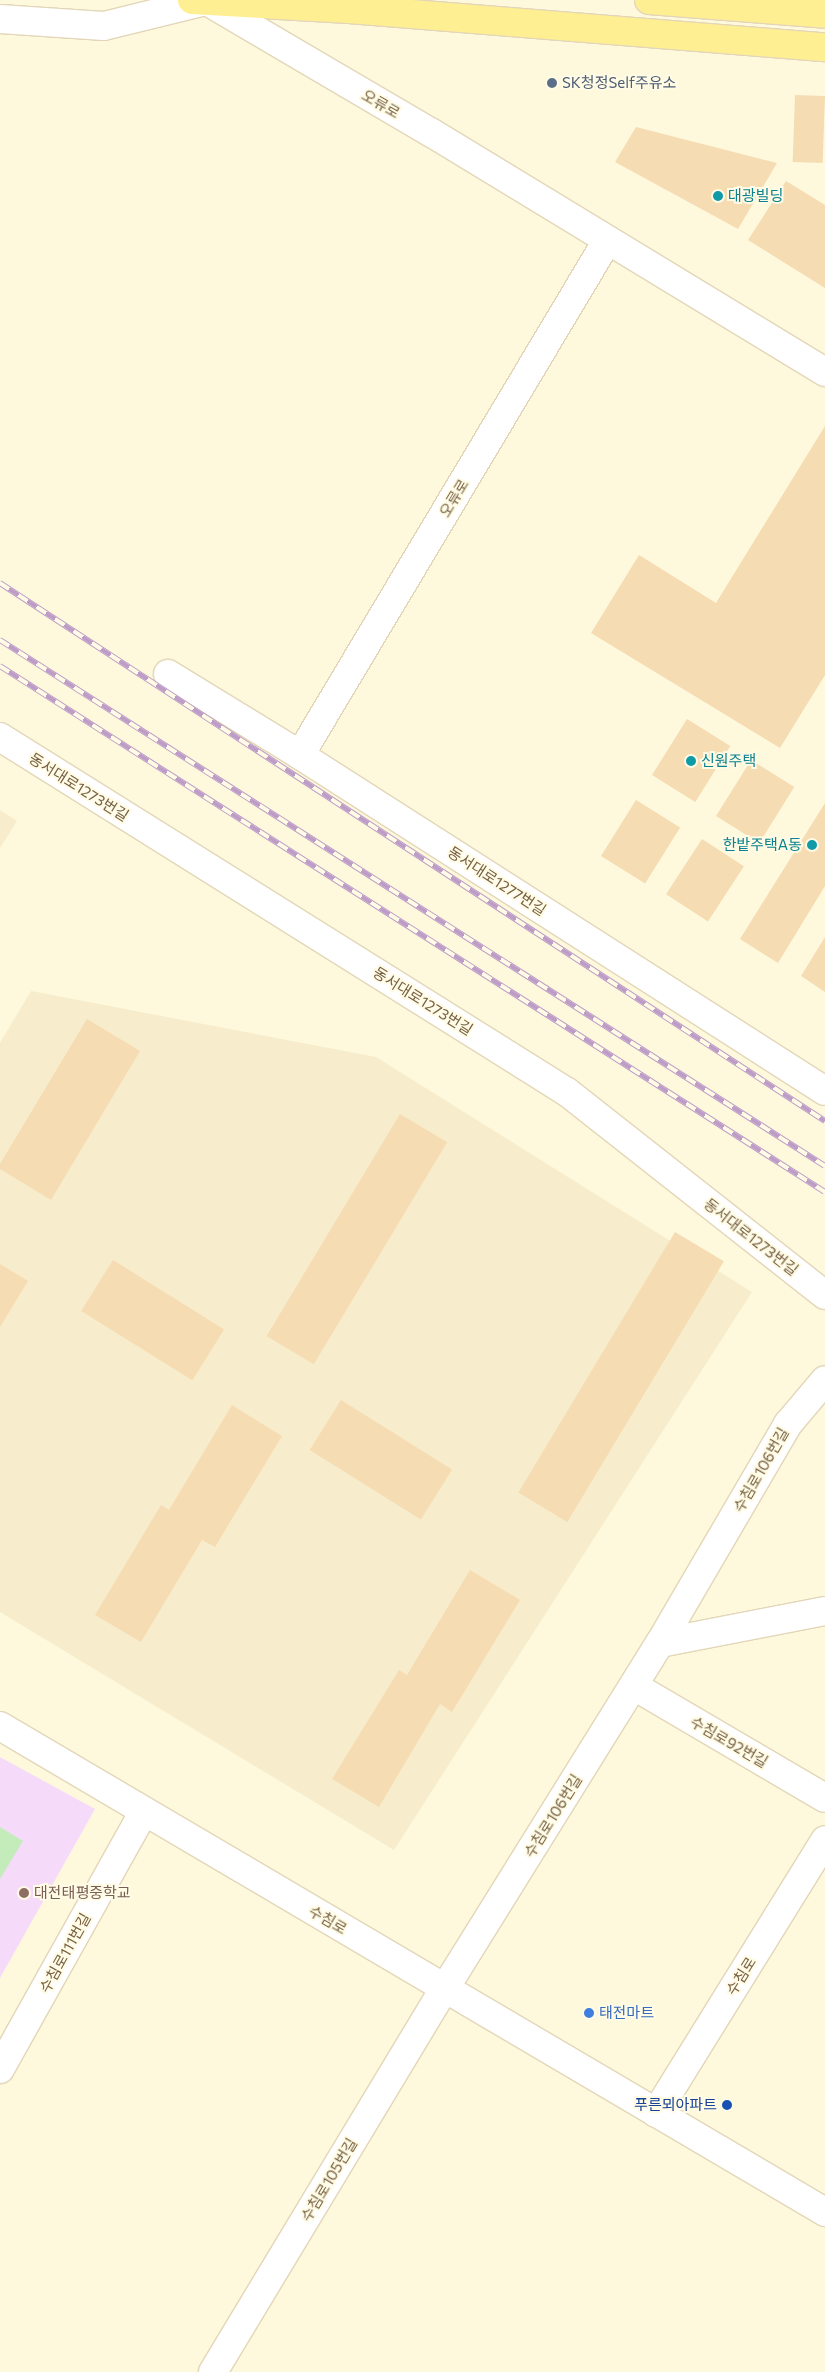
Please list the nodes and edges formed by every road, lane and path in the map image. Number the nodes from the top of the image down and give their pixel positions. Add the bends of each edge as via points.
1 (201, 0) edge
2 (649, 0) edge
3 (825, 14) edge
4 (0, 19) edge
5 (825, 46) edge
6 (608, 241) junction
7 (825, 372) edge
8 (168, 674) dead end
9 (0, 737) edge
10 (300, 755) junction
11 (825, 1091) edge
12 (825, 1295) edge
13 (825, 1380) edge
14 (825, 1611) edge
15 (660, 1643) junction
16 (634, 1686) junction
17 (0, 1726) edge
18 (825, 1798) edge
19 (144, 1811) junction
20 (825, 1840) edge
21 (445, 1988) junction
22 (0, 2069) edge
23 (656, 2113) junction
24 (825, 2212) edge
25 (213, 2372) edge

1 - 4 street via 104,26
1 - 5 main road
1 - 6 street, 오류로
2 - 3 main road
6 - 7 street, 오류로
6 - 10 street, 오류로
8 - 10 street, 동서대로1277번길
9 - 12 street, 동서대로1273번길 via 567,1092
10 - 11 street, 동서대로1277번길
13 - 15 street, 수침로106번길 via 788,1424
14 - 15 street
15 - 16 street, 수침로106번길
16 - 18 street, 수침로92번길
16 - 21 street, 수침로106번길
17 - 19 street, 수침로
19 - 21 street, 수침로
19 - 22 street, 수침로111번길
20 - 23 street, 수침로
21 - 23 street, 수침로
21 - 25 street, 수침로105번길
23 - 24 street, 수침로

